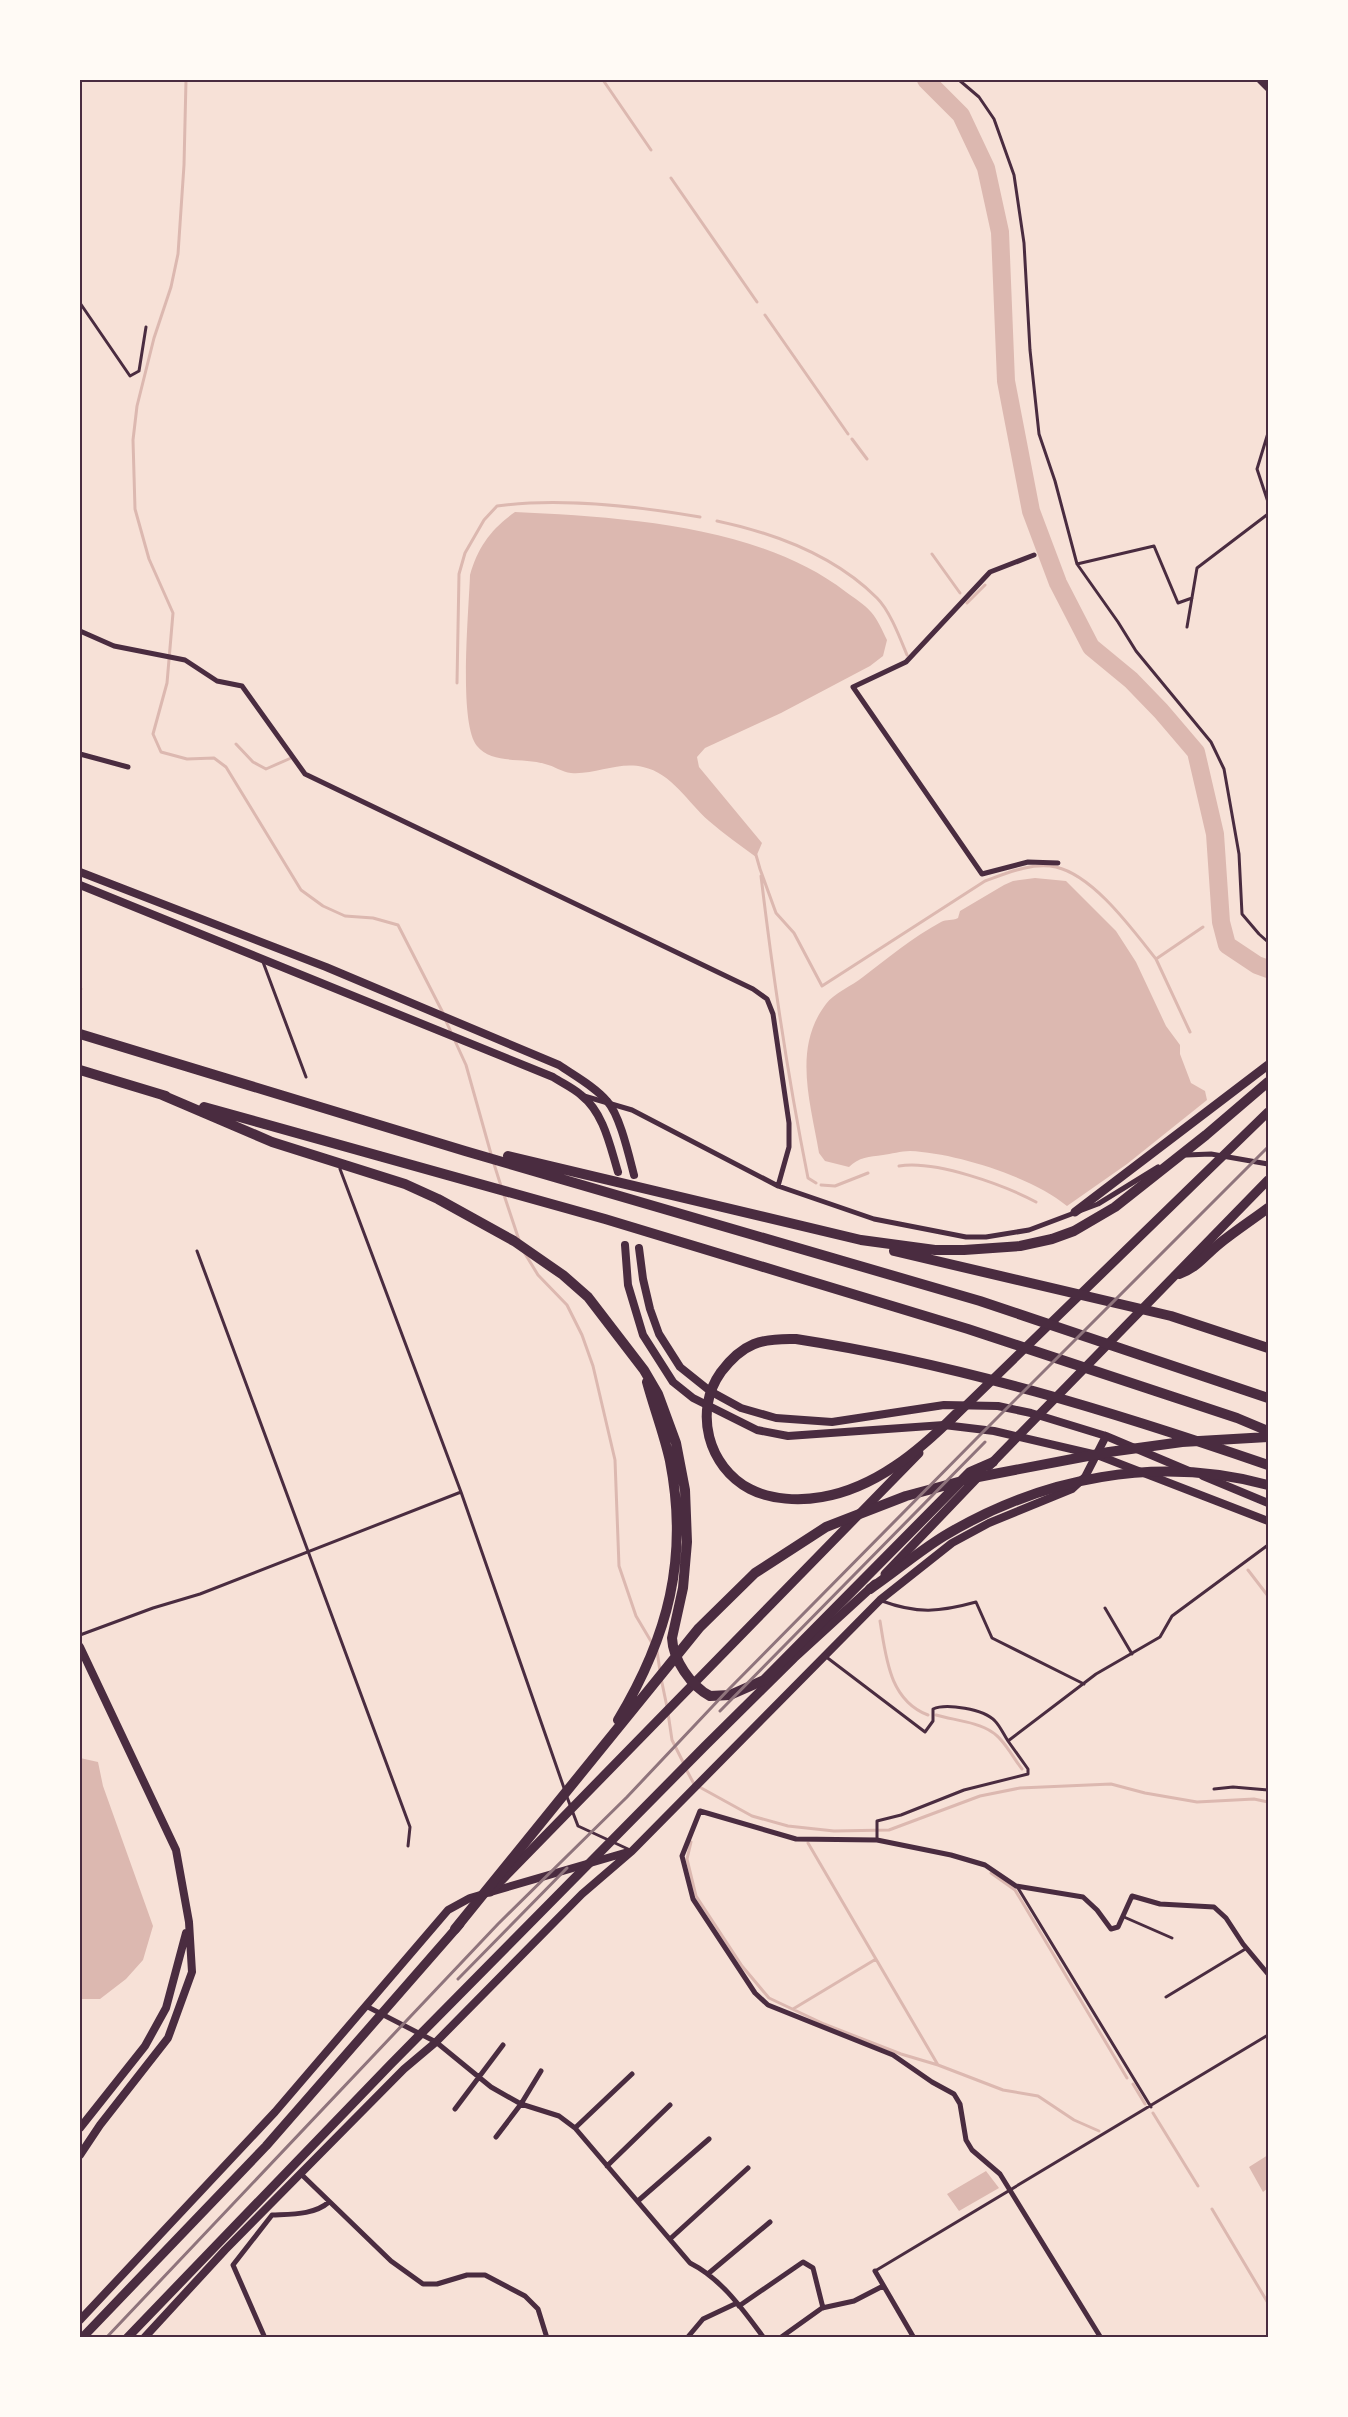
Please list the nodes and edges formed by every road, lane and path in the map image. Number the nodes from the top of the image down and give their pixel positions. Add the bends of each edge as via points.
1 (959, 80) edge
2 (1260, 80) edge
3 (1269, 88) edge
4 (80, 303) edge
5 (146, 327) dead end
6 (1269, 433) edge
7 (1269, 502) edge
8 (1269, 511) edge
9 (1034, 555) dead end
10 (1077, 564) junction
11 (1192, 598) junction
12 (1187, 627) dead end
13 (80, 631) edge
14 (80, 754) edge
15 (128, 767) dead end
16 (1058, 863) dead end
17 (80, 872) edge
18 (80, 885) edge
19 (1269, 942) edge
20 (262, 957) junction
21 (80, 1034) edge
22 (1269, 1065) edge
23 (80, 1070) edge
24 (306, 1077) dead end
25 (1269, 1082) edge
26 (162, 1095) junction
27 (583, 1096) junction
28 (609, 1102) junction
29 (1269, 1112) edge
30 (1178, 1136) junction
31 (1188, 1154) junction
32 (516, 1162) junction
33 (1269, 1164) edge
34 (340, 1169) dead end
35 (618, 1172) dead end
36 (634, 1175) dead end
37 (1269, 1180) edge
38 (778, 1186) junction
39 (1269, 1208) edge
40 (1075, 1212) junction
41 (861, 1240) junction
42 (625, 1245) dead end
43 (639, 1248) dead end
44 (197, 1251) dead end
45 (1179, 1274) junction
46 (1265, 1346) edge
47 (644, 1370) junction
48 (1269, 1398) edge
49 (957, 1414) junction
50 (1269, 1431) edge
51 (1106, 1436) junction
52 (1269, 1437) edge
53 (1097, 1455) junction
54 (993, 1462) junction
55 (1269, 1465) edge
56 (1269, 1485) edge
57 (461, 1492) junction
58 (1269, 1503) edge
59 (1269, 1521) edge
60 (1269, 1545) edge
61 (308, 1552) junction
62 (870, 1589) junction
63 (880, 1600) junction
64 (1105, 1608) dead end
65 (80, 1635) edge
66 (80, 1647) edge
67 (1132, 1654) junction
68 (824, 1655) junction
69 (1084, 1684) junction
70 (1008, 1741) junction
71 (597, 1754) junction
72 (1214, 1789) dead end
73 (1269, 1790) edge
74 (877, 1840) junction
75 (408, 1846) dead end
76 (632, 1851) junction
77 (603, 1859) junction
78 (606, 1873) junction
79 (1016, 1886) junction
80 (1122, 1916) junction
81 (189, 1922) junction
82 (454, 1929) junction
83 (1172, 1938) dead end
84 (1247, 1948) junction
85 (1269, 1974) edge
86 (1166, 1997) dead end
87 (366, 2006) junction
88 (418, 2032) junction
89 (1269, 2035) edge
90 (436, 2042) junction
91 (503, 2045) dead end
92 (417, 2057) junction
93 (541, 2071) dead end
94 (632, 2074) dead end
95 (479, 2079) junction
96 (521, 2104) junction
97 (670, 2105) dead end
98 (1151, 2107) junction
99 (454, 2109) dead end
100 (80, 2128) edge
101 (575, 2128) junction
102 (496, 2137) dead end
103 (709, 2139) dead end
104 (80, 2155) edge
105 (608, 2166) junction
106 (748, 2168) dead end
107 (301, 2174) junction
108 (1011, 2189) junction
109 (639, 2200) junction
110 (329, 2202) junction
111 (770, 2222) dead end
112 (670, 2239) junction
113 (875, 2271) joint
114 (709, 2272) junction
115 (883, 2286) junction
116 (738, 2304) junction
117 (823, 2308) junction
118 (80, 2320) edge
119 (82, 2337) edge
120 (127, 2337) edge
121 (144, 2337) edge
122 (265, 2337) edge
123 (547, 2337) edge
124 (687, 2337) edge
125 (764, 2337) edge
126 (780, 2337) edge
127 (914, 2337) edge
128 (1101, 2337) edge

1 - 10 lane via 979,96 994,119 1014,174 1024,243 1039,434
2 - 3 street
4 - 5 lane via 130,376 138,371
6 - 7 lane via 1257,469
8 - 11 lane via 1197,568
9 - 16 street via 990,572 906,662 853,687 982,874 1028,862
10 - 11 lane via 1154,546 1178,603
10 - 19 lane via 1136,651 1211,742 1224,769 1239,854 1242,914
11 - 12 lane
13 - 38 street via 114,646 185,660 217,681 242,686 304,774 767,999 775,1025 789,1123 789,1147
14 - 15 street
17 - 28 main road via 326,967 559,1065
18 - 20 main road
20 - 24 lane
20 - 27 main road via 553,1077
21 - 32 highway
22 - 30 main road
23 - 26 highway
25 - 41 highway via 1115,1207 1074,1231 1020,1246 964,1250
26 - 47 highway via 272,1142 405,1184 481,1221 563,1275 588,1297
26 - 50 highway via 605,1219 968,1329
27 - 28 street
27 - 35 main road via 608,1138
28 - 36 main road
28 - 38 street via 632,1110
29 - 49 main road
30 - 31 main road
30 - 40 main road
31 - 33 street
31 - 40 street via 1168,1161 1098,1204
32 - 41 highway via 602,1177
32 - 48 highway via 980,1301
34 - 57 lane
37 - 45 main road
38 - 40 street via 874,1219 966,1237 1029,1230
39 - 45 highway via 1239,1228 1195,1268
41 - 46 highway via 913,1257 1171,1316
42 - 53 main road via 628,1285 643,1335 673,1382 693,1398 757,1430 788,1436 944,1425 994,1431
43 - 51 main road via 650,1309 659,1334 680,1367 710,1391 741,1408 776,1418 832,1422 944,1405 998,1406
44 - 61 lane
45 - 54 main road
47 - 54 highway via 668,1418 685,1490 687,1563 672,1646 683,1670 710,1696 730,1695 764,1680 942,1498 970,1472
47 - 71 highway via 674,1487 673,1577 660,1636 647,1668
49 - 55 highway via 915,1452 854,1488 821,1498 784,1498 752,1490 739,1482 716,1455 705,1412 716,1379 738,1353 757,1341 812,1341 972,1374 1157,1426
49 - 82 main road
51 - 53 main road
51 - 58 main road
52 - 71 highway via 1182,1442 1039,1464 906,1496 826,1527 755,1573 699,1628
53 - 59 main road
53 - 63 main road via 1085,1477 1072,1489 989,1523 952,1543
54 - 62 main road
56 - 62 highway via 1225,1476 1157,1471 1054,1486 944,1536
57 - 61 lane
57 - 76 lane via 578,1826
60 - 67 lane via 1172,1616 1160,1637
61 - 65 lane
61 - 75 lane via 410,1827
62 - 120 main road via 705,1746
63 - 68 main road
63 - 69 lane via 915,1610 946,1611 976,1602 992,1638
64 - 67 lane
66 - 81 main road via 176,1850
67 - 69 lane
68 - 70 lane via 926,1732 933,1721 933,1709 941,1705 982,1712 995,1721
68 - 76 main road
69 - 70 lane
70 - 74 lane via 1028,1774 964,1790 877,1821
71 - 82 highway
72 - 73 lane
74 - 79 street via 985,1865
74 - 108 street via 796,1839 700,1811 682,1856 693,1899 755,1993 768,2005 893,2055 954,2094 960,2104 966,2140
76 - 77 main road
76 - 78 main road
77 - 78 main road via 609,1865
77 - 87 main road via 470,1898 448,1910
78 - 90 main road
79 - 80 street via 1083,1897 1111,1929 1118,1927
79 - 98 lane
80 - 83 lane
80 - 84 street via 1132,1896 1160,1904 1214,1907
81 - 100 main road via 166,2008 145,2046
81 - 104 main road via 192,1972 168,2038
82 - 119 main road via 266,2146
84 - 85 street
84 - 86 lane
87 - 88 street
87 - 118 main road via 275,2112
88 - 90 street
88 - 92 main road
89 - 98 lane
90 - 92 main road
90 - 95 street
91 - 95 street
92 - 107 main road
93 - 96 street
94 - 101 street
95 - 96 street
95 - 99 street
96 - 101 street via 559,2116
96 - 102 street
97 - 105 street
98 - 108 lane
101 - 105 street
103 - 109 street
105 - 109 street
106 - 112 street
107 - 110 street
107 - 121 main road
108 - 113 lane
108 - 128 street
109 - 112 street
110 - 122 street via 302,2213 272,2215 233,2265
110 - 123 street via 391,2261 423,2284 485,2275 525,2296 538,2309
111 - 114 street
112 - 114 street via 690,2263
113 - 115 street
114 - 116 street
115 - 117 street via 854,2301
115 - 127 street
116 - 117 street via 803,2262 813,2268
116 - 124 street via 703,2319
116 - 125 street
117 - 126 street

